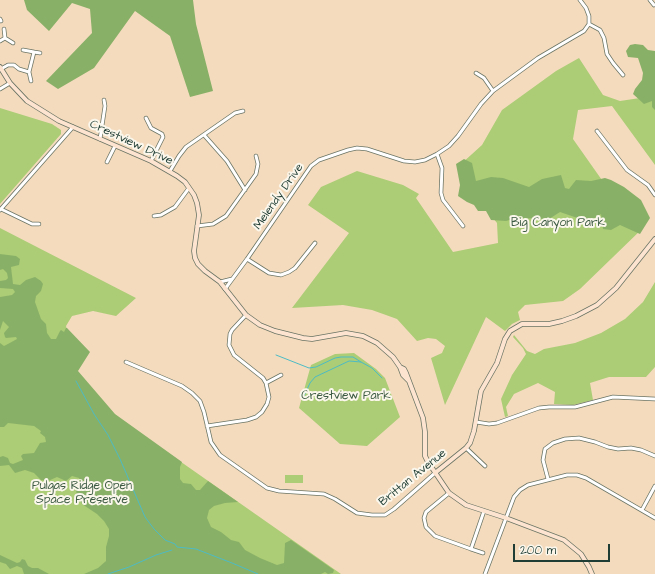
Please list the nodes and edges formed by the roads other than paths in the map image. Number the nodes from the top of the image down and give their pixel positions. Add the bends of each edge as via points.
1 (580, 0) edge
2 (650, 0) edge
3 (654, 5) edge
4 (589, 24) junction
5 (4, 29) dead end
6 (6, 38) junction
7 (0, 41) edge
8 (13, 43) dead end
9 (23, 50) dead end
10 (34, 52) junction
11 (40, 53) dead end
12 (1, 68) edge
13 (29, 72) junction
14 (476, 73) dead end
15 (623, 75) dead end
16 (31, 81) dead end
17 (10, 83) junction
18 (0, 88) edge
19 (493, 91) junction
20 (104, 100) dead end
21 (243, 111) dead end
22 (146, 118) dead end
23 (73, 127) junction
24 (597, 131) dead end
25 (204, 135) junction
26 (100, 139) junction
27 (115, 146) junction
28 (437, 154) junction
29 (256, 156) dead end
30 (152, 161) junction
31 (107, 162) dead end
32 (170, 171) junction
33 (189, 188) junction
34 (244, 190) junction
35 (655, 195) edge
36 (1, 210) edge
37 (154, 216) dead end
38 (39, 224) dead end
39 (197, 226) junction
40 (463, 226) dead end
41 (655, 238) edge
42 (315, 243) dead end
43 (247, 259) junction
44 (232, 279) junction
45 (220, 282) junction
46 (225, 289) junction
47 (246, 315) junction
48 (126, 362) dead end
49 (281, 375) dead end
50 (266, 383) junction
51 (655, 399) edge
52 (476, 422) junction
53 (207, 426) junction
54 (466, 448) junction
55 (655, 456) edge
56 (485, 466) dead end
57 (436, 473) junction
58 (548, 479) junction
59 (655, 486) edge
60 (449, 493) junction
61 (642, 510) junction
62 (484, 511) junction
63 (506, 518) junction
64 (655, 518) edge
65 (471, 549) junction
66 (483, 553) dead end
67 (485, 574) edge
68 (592, 574) edge

1 - 4 street via 589,16
2 - 3 street
4 - 15 street via 600,30 607,54
4 - 19 street, Melendy Drive via 584,32 538,58
5 - 6 street
6 - 7 street
6 - 8 street
9 - 10 street
10 - 11 street
10 - 13 street
12 - 13 street via 8,64
12 - 17 street, Crestview Drive
13 - 16 street
14 - 19 street via 484,78
17 - 18 street
17 - 23 street, Crestview Drive via 27,101
19 - 28 street, Melendy Drive via 458,136
20 - 26 street
21 - 25 street via 235,113
22 - 30 street via 151,128 163,137
23 - 26 street, Crestview Drive
23 - 36 street
24 - 35 street via 627,170 648,185
25 - 32 street via 186,147
25 - 34 street via 227,161
26 - 27 street, Crestview Drive
27 - 30 street, Crestview Drive
27 - 31 street
28 - 40 street via 442,168 443,200
28 - 43 street, Melendy Drive via 415,162 357,148 319,160 310,166
29 - 34 street via 256,174
30 - 32 street, Crestview Drive
32 - 33 street, Crestview Drive
33 - 37 street via 175,207
33 - 39 street, Crestview Drive via 197,203
34 - 39 street via 226,216 208,225
36 - 38 street via 32,224
39 - 45 street, Crestview Drive via 195,258 205,271
41 - 52 street, Brittan Avenue via 616,288 597,305 562,321 549,324 522,324 510,331 498,363 481,391
42 - 43 street via 295,268 281,275 269,273
43 - 44 street, Melendy Drive
44 - 45 street
44 - 46 street, Melendy Drive
45 - 46 street, Crestview Drive
46 - 47 street, Crestview Drive
47 - 50 street via 232,330 229,345 234,355
47 - 57 street, Crestview Drive via 260,325 303,338 312,339 346,333 363,336 377,343 404,369 423,418 425,456
48 - 53 street, Brittan Avenue via 182,386 192,393 200,401
49 - 50 street
50 - 53 street via 267,404 256,417
51 - 52 street via 613,398 576,407 539,408 497,423
52 - 54 street, Brittan Avenue via 472,438
53 - 57 street, Brittan Avenue via 211,442 220,455 267,488 324,494 357,513 385,515
54 - 56 street
54 - 57 street, Brittan Avenue
55 - 58 street via 631,448 608,448 579,438 565,439 545,449 543,460
57 - 60 street, Crestview Drive
58 - 61 street via 577,475
58 - 63 street via 520,490 514,497
59 - 61 street
60 - 62 street, Crestview Drive via 466,505
60 - 65 street via 426,512 424,523 435,536
61 - 64 street
62 - 63 street, Crestview Drive
62 - 65 street
63 - 67 street
63 - 68 street, Crestview Drive via 564,540 581,554
65 - 66 street

